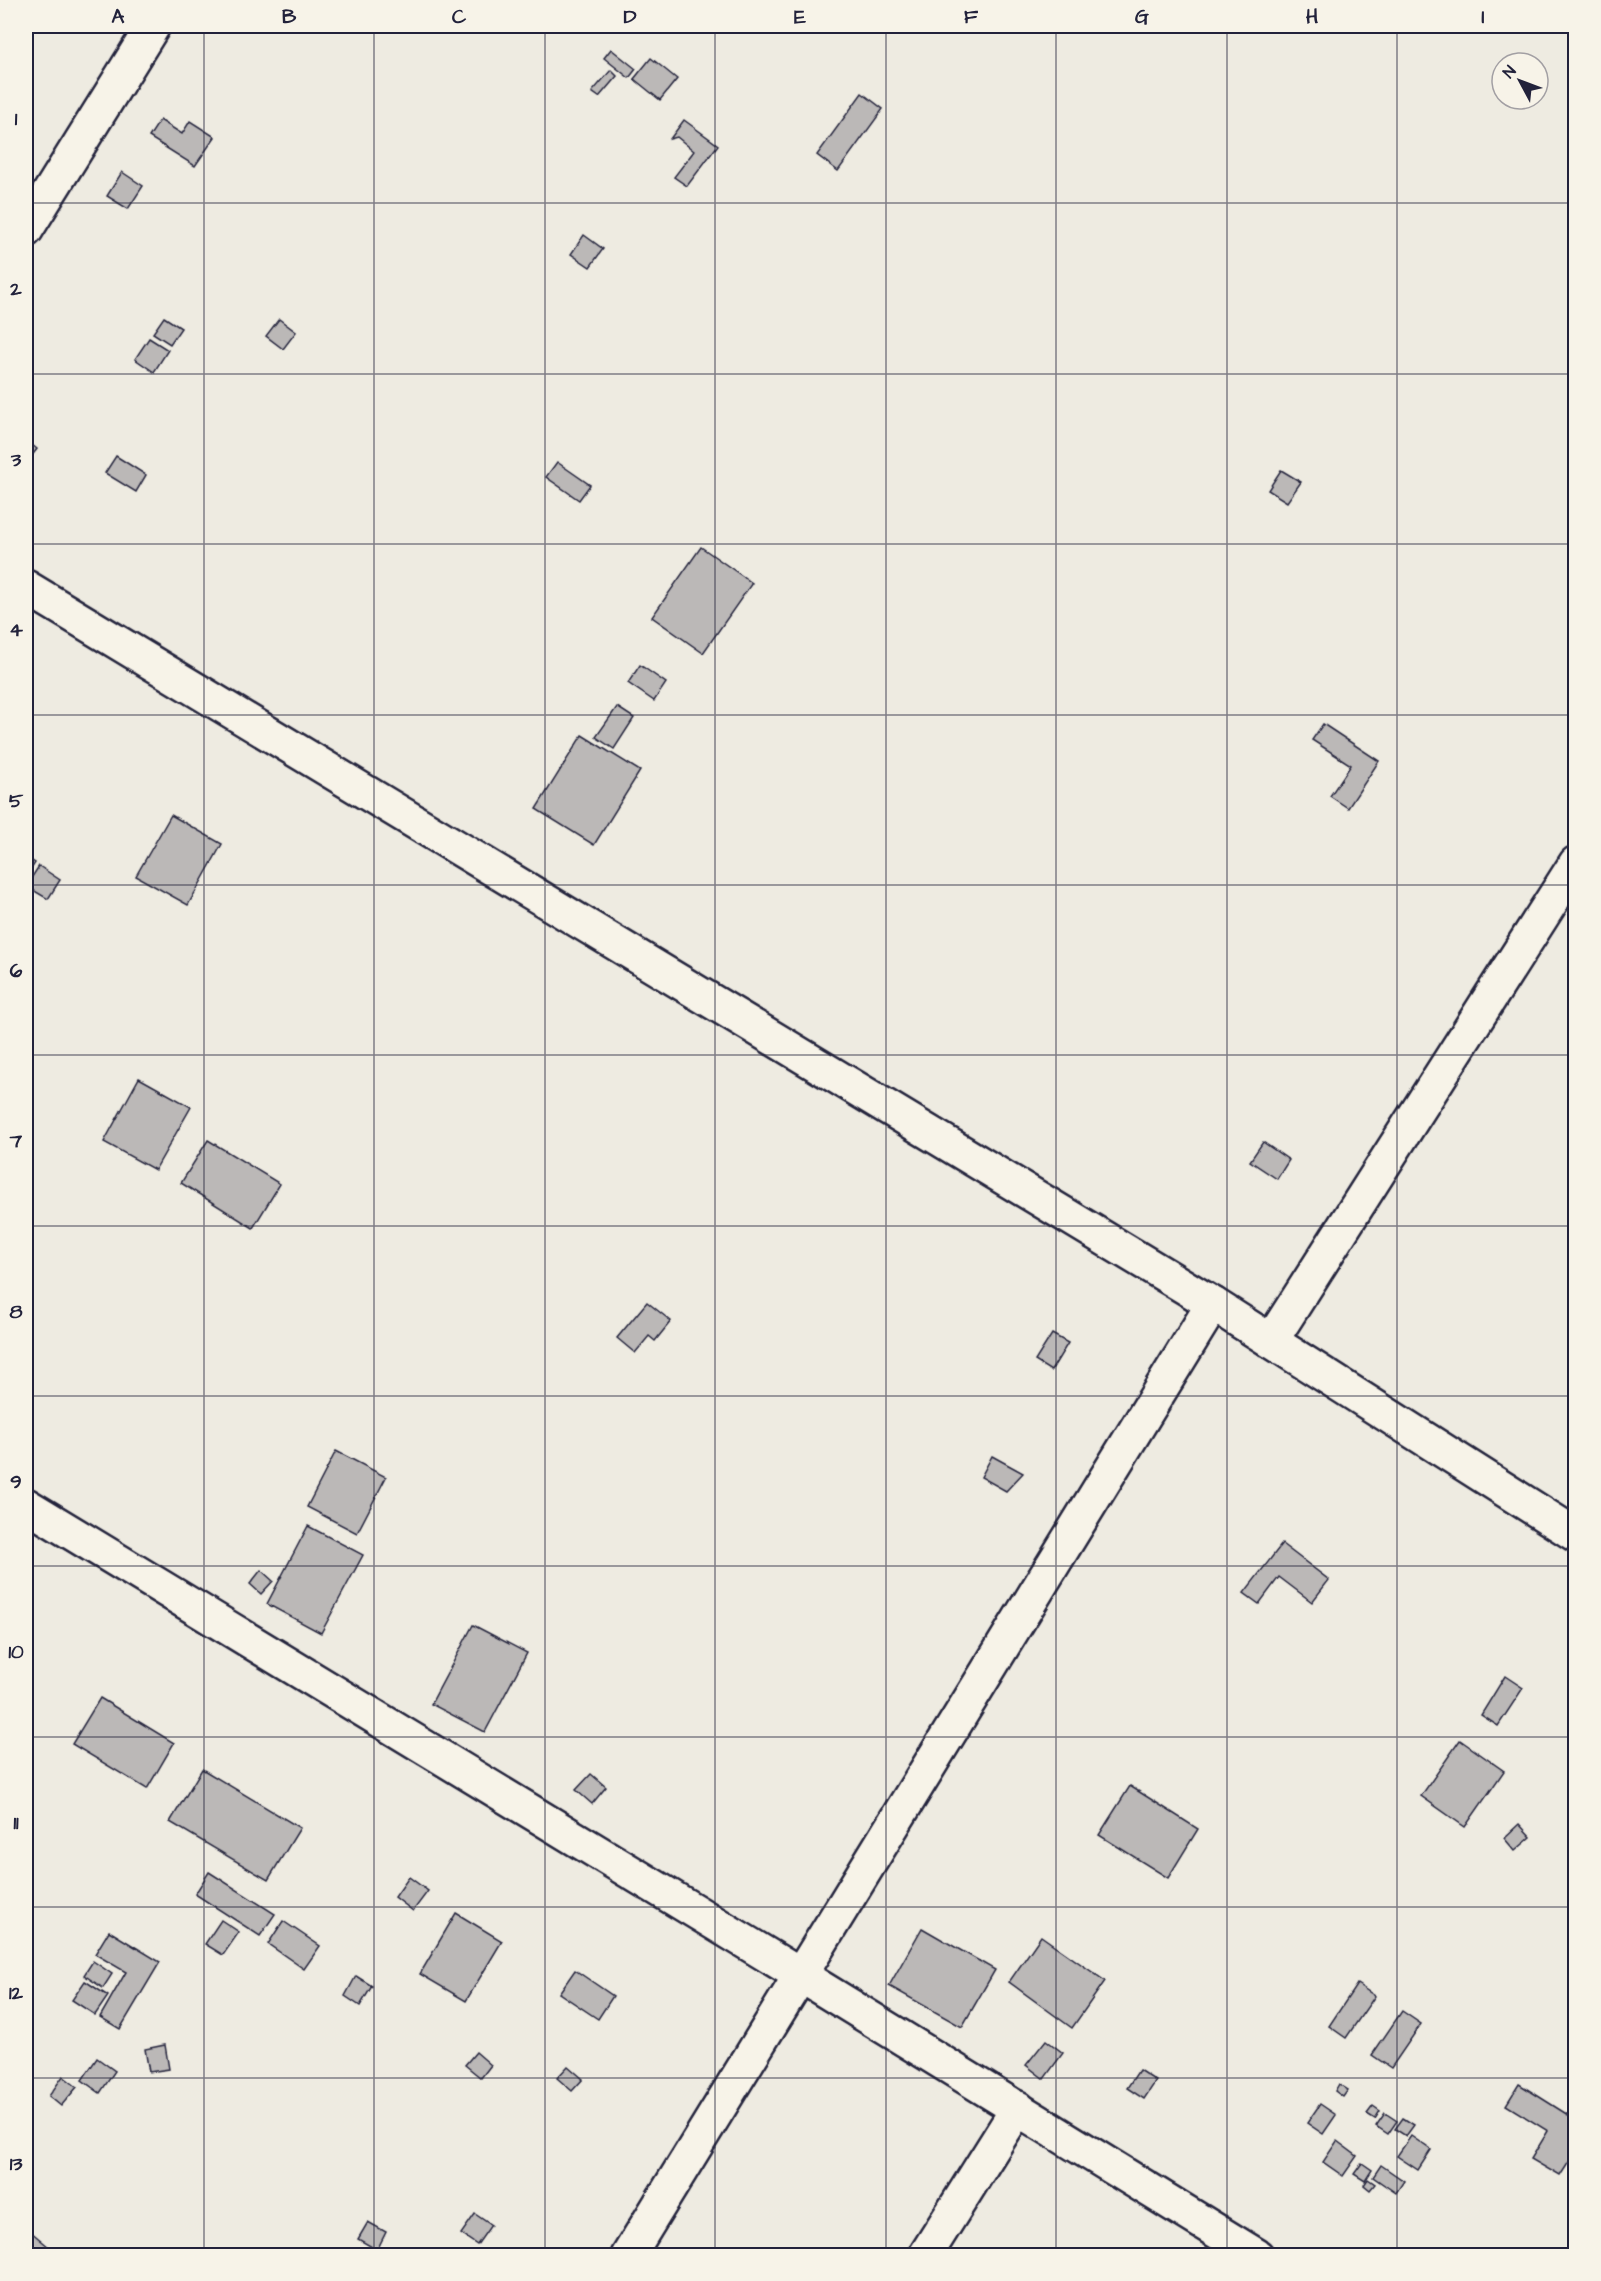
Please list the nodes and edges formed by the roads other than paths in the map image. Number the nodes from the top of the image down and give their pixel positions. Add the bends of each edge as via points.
1 (153, 26) edge
2 (26, 230) edge
3 (26, 587) edge
4 (1575, 863) edge
5 (1213, 1304) junction
6 (1271, 1341) junction
7 (26, 1505) edge
8 (1575, 1535) edge
9 (800, 1975) junction
10 (1018, 2108) junction
11 (628, 2256) edge
12 (925, 2256) edge
13 (1257, 2256) edge

1 - 2 street
3 - 5 street
4 - 6 street
5 - 6 street
5 - 9 street
6 - 8 street
7 - 9 street
9 - 10 street
9 - 11 street
10 - 12 street
10 - 13 street

